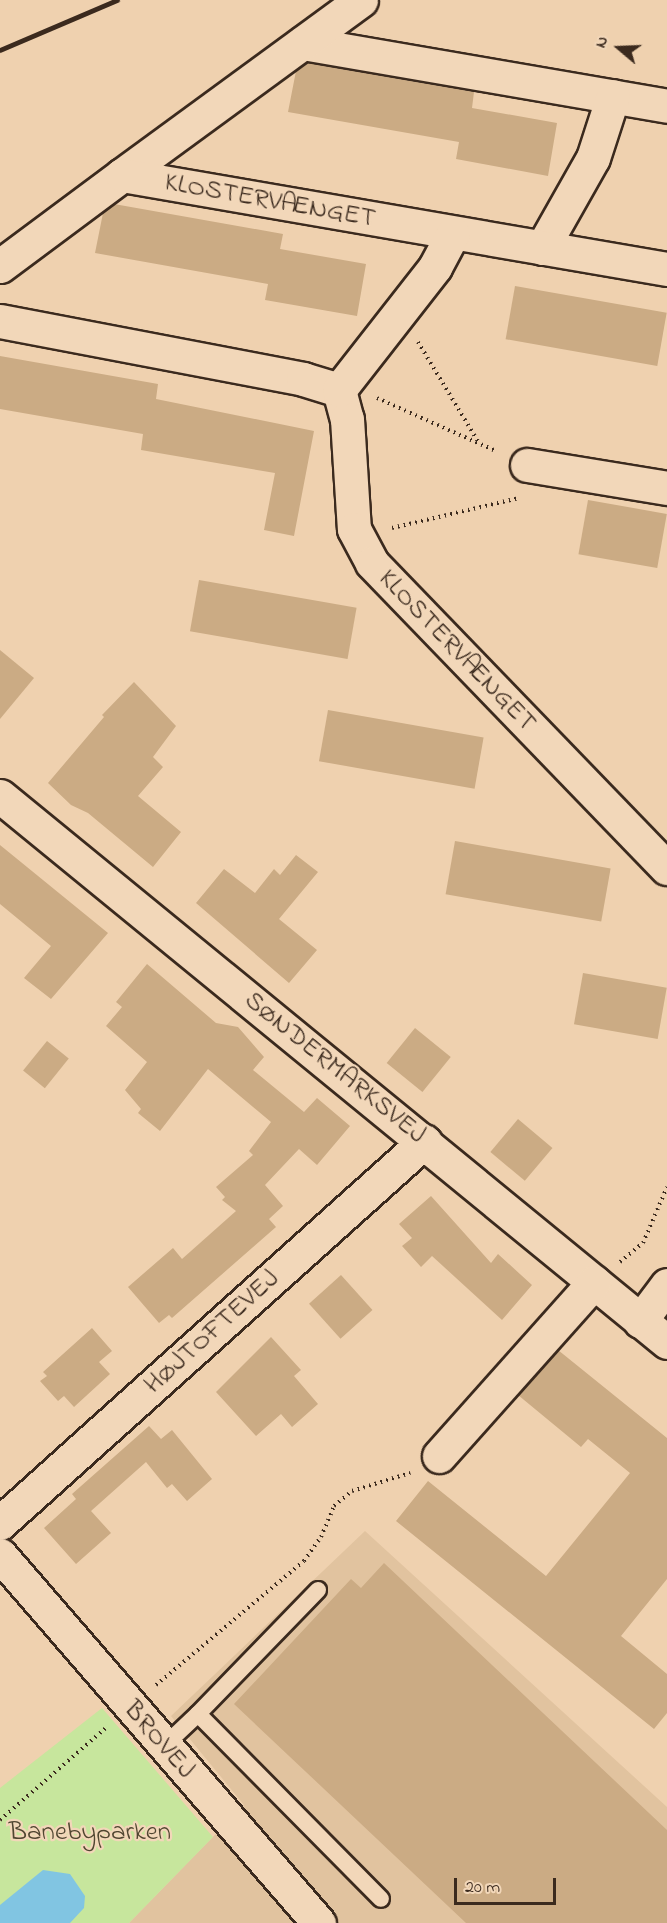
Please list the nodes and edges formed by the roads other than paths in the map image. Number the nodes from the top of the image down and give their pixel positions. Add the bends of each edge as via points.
1 (362, 0) edge
2 (303, 43) junction
3 (613, 96) junction
4 (667, 106) edge
5 (122, 175) junction
6 (453, 232) junction
7 (542, 248) junction
8 (0, 266) edge
9 (667, 269) edge
10 (0, 321) edge
11 (339, 390) junction
12 (527, 465) road end
13 (667, 488) edge
14 (0, 796) edge
15 (667, 868) edge
16 (425, 1141) junction
17 (594, 1282) junction
18 (667, 1285) edge
19 (640, 1321) junction
20 (667, 1342) edge
21 (439, 1456) road end
22 (0, 1523) edge
23 (0, 1555) edge
24 (318, 1590) dead end
25 (198, 1714) junction
26 (165, 1745) junction
27 (381, 1899) dead end
28 (319, 1923) edge

1 - 2 street, KLOSTERVÆNGET
2 - 3 street
2 - 5 street, KLOSTERVÆNGET
3 - 4 street
3 - 7 street via 593,158
5 - 6 street, KLOSTERVÆNGET
5 - 8 street, KLOSTERVÆNGET
6 - 7 street, KLOSTERVÆNGET
6 - 11 street via 435,267
7 - 9 street, KLOSTERVÆNGET
10 - 11 street via 303,379
11 - 15 street, KLOSTERVÆNGET via 347,419 354,529 372,563
12 - 13 street
14 - 16 street, SØNDERMARKSVEJ
16 - 17 street, SØNDERMARKSVEJ
16 - 22 street, HØJTOFTEVEJ
17 - 19 street, SØNDERMARKSVEJ
17 - 21 street
18 - 19 street
19 - 20 street, SØNDERMARKSVEJ
23 - 26 street, BROVEJ
24 - 25 lane
25 - 26 lane
25 - 27 lane
26 - 28 street, BROVEJ

